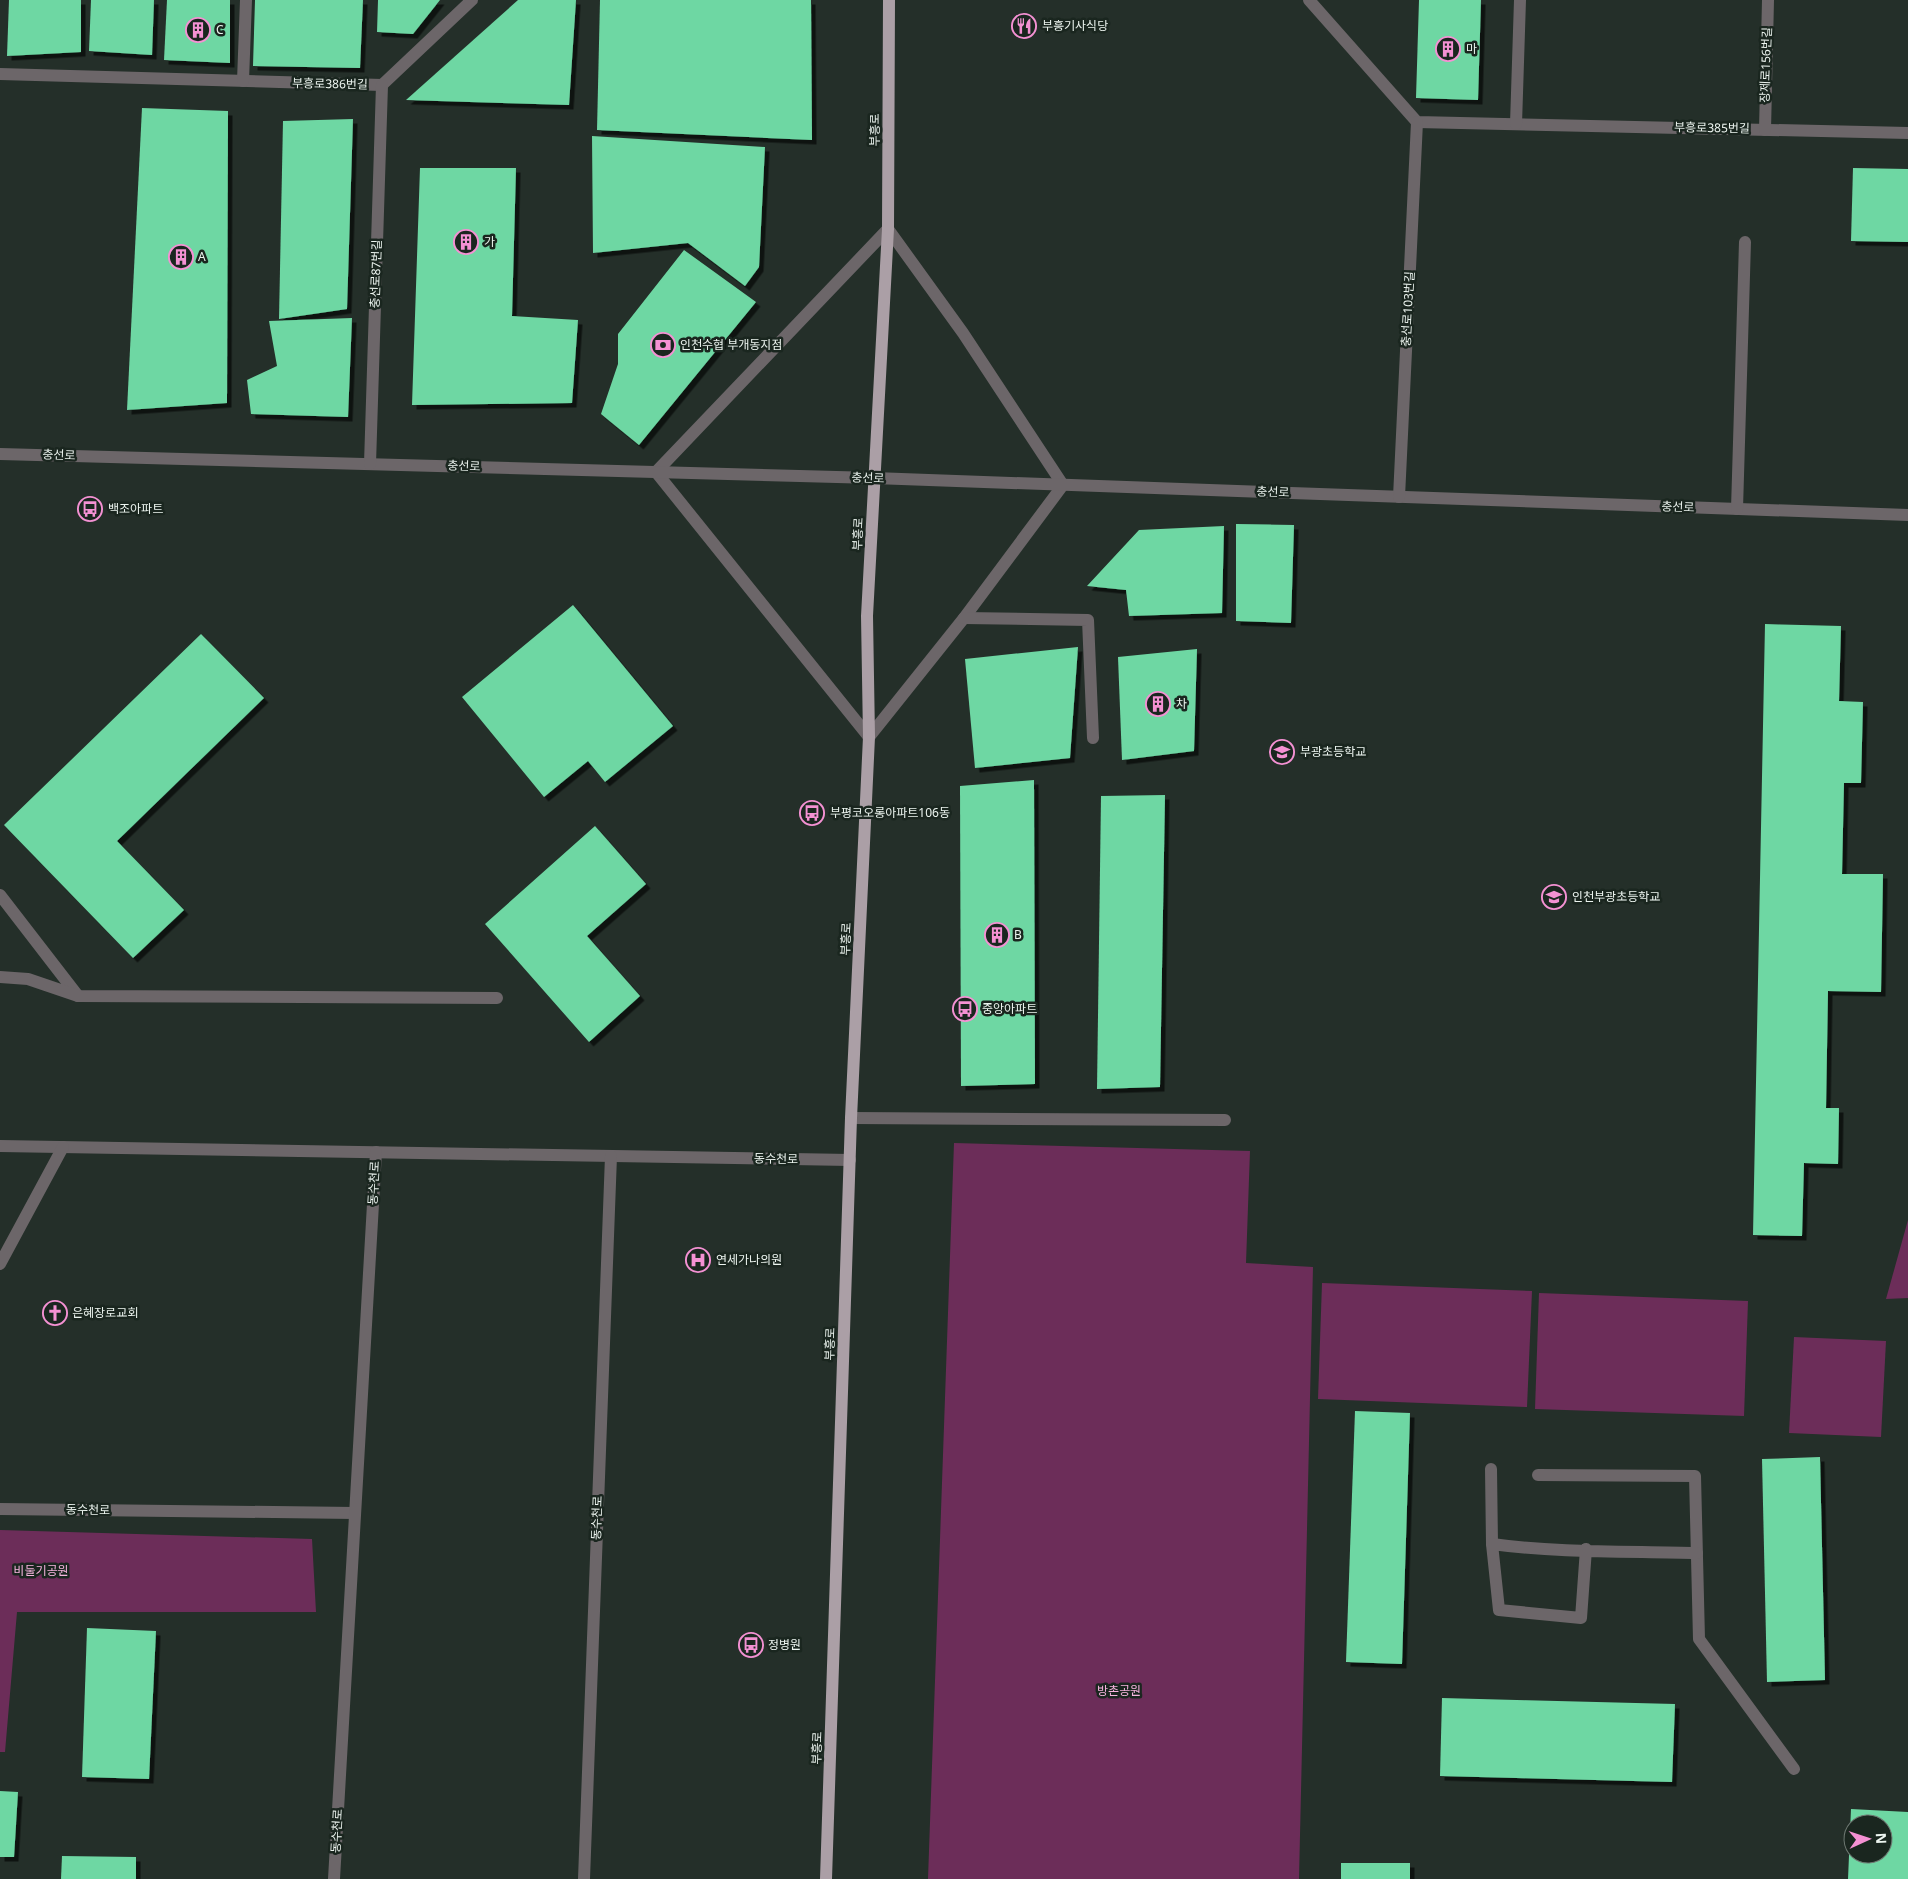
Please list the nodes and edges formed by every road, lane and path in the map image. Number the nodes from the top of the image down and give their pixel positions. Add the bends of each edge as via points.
1 (246, 0) edge
2 (472, 0) edge
3 (889, 0) edge
4 (1309, 0) edge
5 (1520, 0) edge
6 (1768, 0) edge
7 (0, 74) edge
8 (243, 82) junction
9 (382, 85) junction
10 (1418, 122) junction
11 (1516, 124) junction
12 (1765, 130) junction
13 (1908, 133) edge
14 (888, 229) junction
15 (1745, 242) dead end
16 (0, 454) edge
17 (370, 464) junction
18 (656, 472) junction
19 (874, 478) junction
20 (1063, 485) junction
21 (1399, 497) junction
22 (1737, 509) junction
23 (1908, 515) edge
24 (964, 618) junction
25 (869, 737) junction
26 (1093, 738) dead end
27 (0, 895) edge
28 (0, 977) edge
29 (78, 996) junction
30 (497, 998) dead end
31 (851, 1118) junction
32 (1225, 1120) dead end
33 (0, 1146) edge
34 (63, 1147) junction
35 (376, 1152) junction
36 (611, 1156) junction
37 (850, 1160) junction
38 (0, 1264) edge
39 (1492, 1468) dead end
40 (1538, 1475) dead end
41 (0, 1509) edge
42 (355, 1513) junction
43 (1492, 1544) junction
44 (1586, 1549) junction
45 (1697, 1553) junction
46 (1794, 1770) dead end
47 (334, 1879) edge
48 (584, 1879) edge
49 (826, 1879) edge

1 - 8 street
2 - 9 street, 부흥로386번길
3 - 14 main road, 부흥로
4 - 10 street
5 - 11 street
6 - 12 street, 장제로156번길
7 - 8 street, 부흥로386번길
8 - 9 street, 부흥로386번길
9 - 17 street, 충선로87번길
10 - 11 street, 부흥로385번길
10 - 21 street, 충선로103번길
11 - 12 street, 부흥로385번길
12 - 13 street, 부흥로385번길
14 - 18 street
14 - 19 main road, 부흥로
14 - 20 street via 963,333
15 - 22 street
16 - 17 street, 충선로
17 - 18 street, 충선로
18 - 19 street, 충선로
18 - 25 street
19 - 20 street, 충선로
19 - 25 main road, 부흥로 via 868,616
20 - 21 street, 충선로
20 - 24 street
21 - 22 street, 충선로
22 - 23 street, 충선로
24 - 25 street
24 - 26 street via 1088,620
25 - 31 main road, 부흥로
27 - 29 street
28 - 29 street via 28,979
29 - 30 street
31 - 32 street
31 - 37 main road, 부흥로
33 - 34 street, 동수천로
34 - 35 street, 동수천로
34 - 38 street
35 - 36 street, 동수천로
35 - 42 street, 동수천로
36 - 37 street, 동수천로
36 - 48 street, 동수천로
37 - 49 main road, 부흥로
39 - 43 street
40 - 45 street via 1696,1476
41 - 42 street, 동수천로
42 - 47 street, 동수천로
43 - 44 street
43 - 44 street via 1499,1610 1581,1618
44 - 45 street
45 - 46 street via 1698,1639

